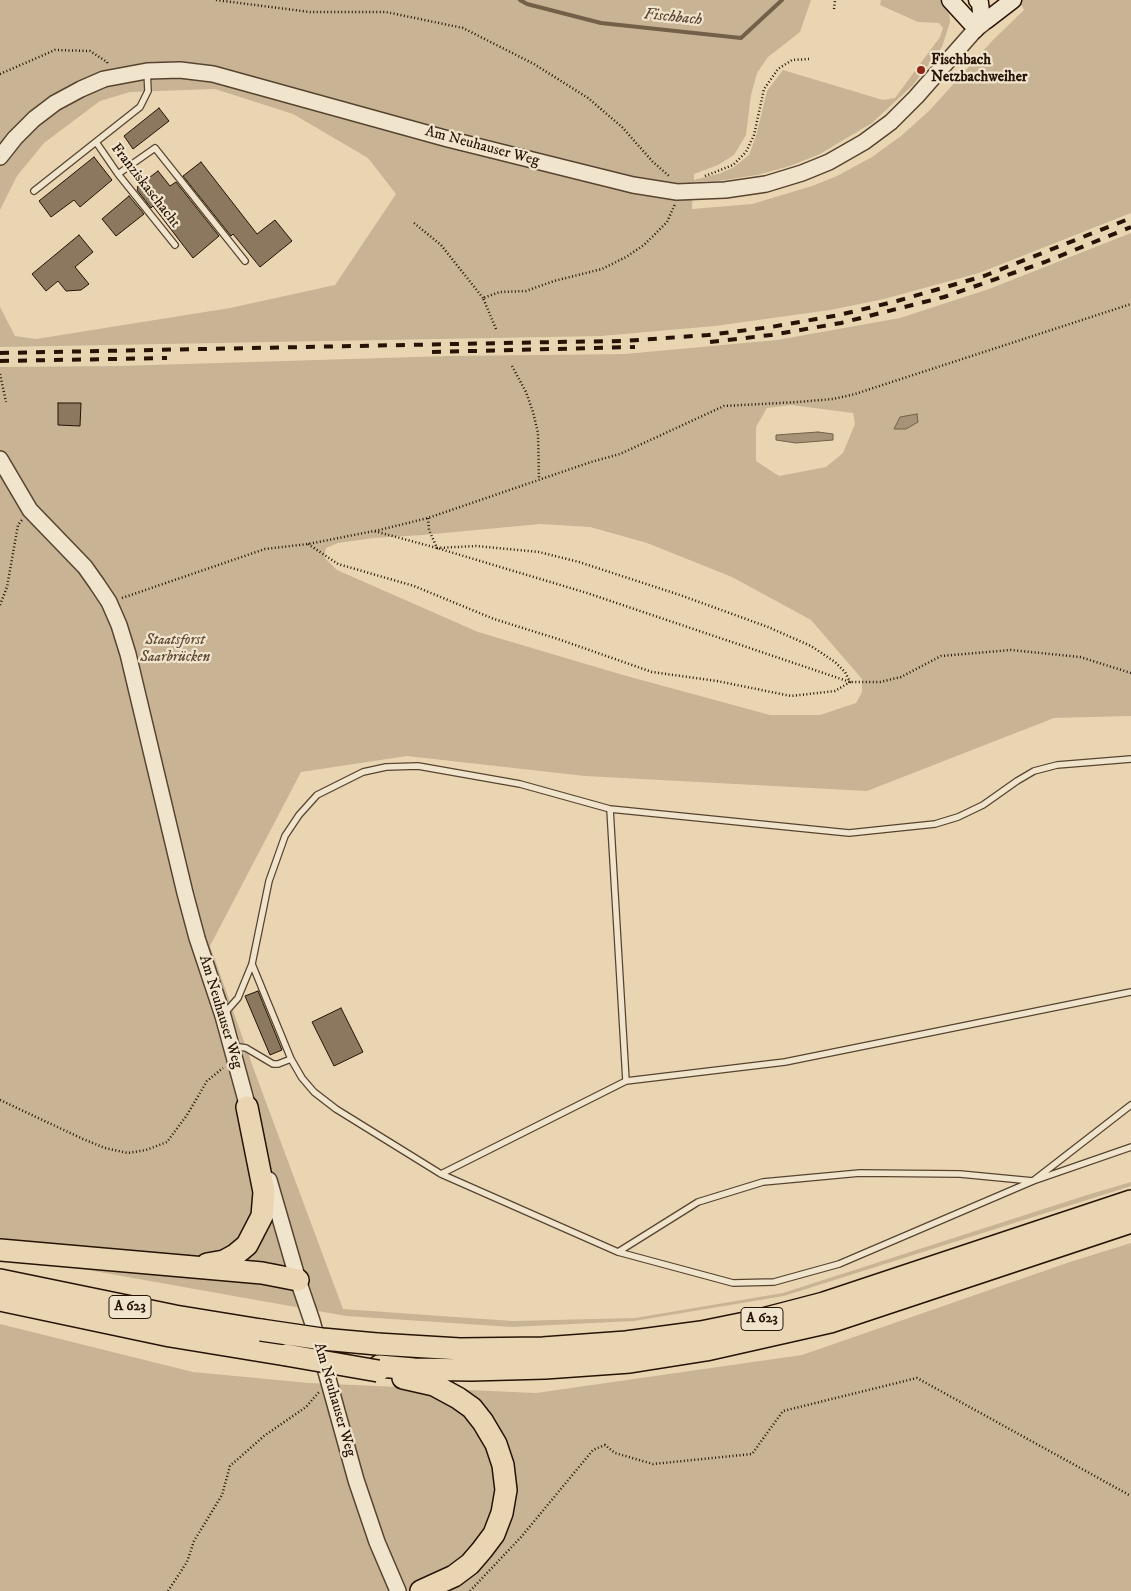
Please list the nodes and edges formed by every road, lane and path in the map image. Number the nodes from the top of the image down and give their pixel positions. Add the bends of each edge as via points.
1 (216, 0) edge
2 (835, 0) edge
3 (950, 0) edge
4 (995, 0) edge
5 (1014, 0) edge
6 (834, 9) dead end
7 (978, 18) edge
8 (809, 59) dead end
9 (147, 71) junction
10 (0, 74) edge
11 (114, 78) junction
12 (96, 142) junction
13 (0, 156) edge
14 (118, 174) junction
15 (700, 177) dead end
16 (34, 191) dead end
17 (677, 192) junction
18 (414, 223) dead end
19 (175, 245) dead end
20 (245, 261) dead end
21 (483, 298) junction
22 (1131, 304) edge
23 (496, 329) dead end
24 (512, 366) dead end
25 (0, 374) edge
26 (6, 402) dead end
27 (0, 459) edge
28 (539, 479) junction
29 (30, 510) junction
30 (428, 518) junction
31 (374, 531) junction
32 (308, 544) junction
33 (437, 548) junction
34 (109, 602) junction
35 (0, 605) edge
36 (1131, 673) edge
37 (850, 682) junction
38 (1131, 759) edge
39 (610, 809) junction
40 (252, 964) junction
41 (1131, 992) edge
42 (223, 1016) junction
43 (233, 1053) junction
44 (291, 1059) junction
45 (626, 1081) junction
46 (0, 1100) edge
47 (1131, 1106) edge
48 (247, 1107) junction
49 (1131, 1147) edge
50 (440, 1174) junction
51 (1033, 1181) junction
52 (1131, 1201) edge
53 (1131, 1222) edge
54 (0, 1250) edge
55 (618, 1252) junction
56 (187, 1266) junction
57 (0, 1280) edge
58 (298, 1280) junction
59 (0, 1300) edge
60 (378, 1369) junction
61 (330, 1383) junction
62 (1131, 1496) edge
63 (168, 1591) edge
64 (398, 1591) edge
65 (422, 1591) edge
66 (470, 1591) edge

1 - 17 path via 310,12 386,12 463,28 534,64 588,98 622,127 674,181
2 - 6 path
3 - 7 main road
4 - 7 main road
5 - 7 main road
7 - 17 street, Am Neuhauser Weg via 952,56 916,97 891,122 864,142 829,162 766,184
8 - 15 path via 792,60 771,78 764,89 754,135 746,152 733,165
9 - 11 street, Am Neuhauser Weg
9 - 12 lane, Franziskaschacht via 148,91 140,107
9 - 17 street, Am Neuhauser Weg via 213,74 448,139 633,185
10 - 11 path via 55,50 90,51 107,62
11 - 13 street, Am Neuhauser Weg via 55,103 34,119
12 - 14 lane, Franziskaschacht
12 - 16 lane, Franziskaschacht
14 - 19 lane, Franziskaschacht
14 - 20 lane via 155,148
17 - 21 path via 675,208 667,222 644,245 626,257 602,269 526,291 500,292
18 - 21 path via 441,245
21 - 23 path
22 - 28 path via 855,394 833,399 724,406 620,454
24 - 28 path via 533,412 538,433
25 - 26 path
27 - 29 street, Am Neuhauser Weg
28 - 30 path
29 - 34 street, Am Neuhauser Weg via 85,568
29 - 35 path via 18,525 7,587
30 - 31 path
30 - 33 path
31 - 32 path
31 - 33 path
32 - 34 path via 265,549
32 - 37 path via 338,564 414,586 494,619 652,672 791,696 835,691
33 - 37 path via 587,593
33 - 37 path via 476,546 539,552 579,562 768,626 811,646 835,662
34 - 42 street, Am Neuhauser Weg via 128,654 185,893
36 - 37 path via 1080,657 1011,650 941,656 901,677 880,682
38 - 39 lane via 1057,764 1016,780 983,805 958,817 935,824 890,830 849,833
39 - 40 lane via 520,784 418,766 363,772 318,795 285,836 268,881
39 - 45 lane
40 - 42 lane via 238,998
40 - 44 lane
41 - 45 lane via 785,1062
42 - 43 street, Am Neuhauser Weg
43 - 44 lane via 246,1048 273,1064
43 - 46 path via 207,1081 167,1142 146,1150 128,1153 105,1148
43 - 48 street, Am Neuhauser Weg
44 - 50 lane via 314,1092 336,1109
45 - 50 lane
47 - 51 lane
48 - 56 highway via 264,1192 262,1216 247,1245 235,1255 217,1262
48 - 58 street, Am Neuhauser Weg
49 - 51 lane
50 - 55 lane
51 - 55 lane via 960,1174 860,1173 763,1182 698,1202
51 - 55 lane via 839,1264 774,1282 733,1283
52 - 57 highway, A 623, bridge via 824,1303 755,1321 626,1342 543,1348 460,1349 322,1339 175,1316
53 - 60 highway, A 623 via 830,1322 706,1350 630,1362 545,1368
54 - 56 highway
56 - 58 highway
58 - 61 street, Am Neuhauser Weg
59 - 60 highway, A 623, bridge via 170,1336
60 - 65 highway via 434,1385 472,1408 496,1444 503,1465 506,1490 494,1534 470,1564 454,1576
61 - 63 path via 306,1407 264,1436 230,1466 222,1495
61 - 64 street, Am Neuhauser Weg via 356,1480
62 - 66 path via 917,1378 783,1411 752,1454 653,1464 615,1453 605,1446 593,1450 522,1536

